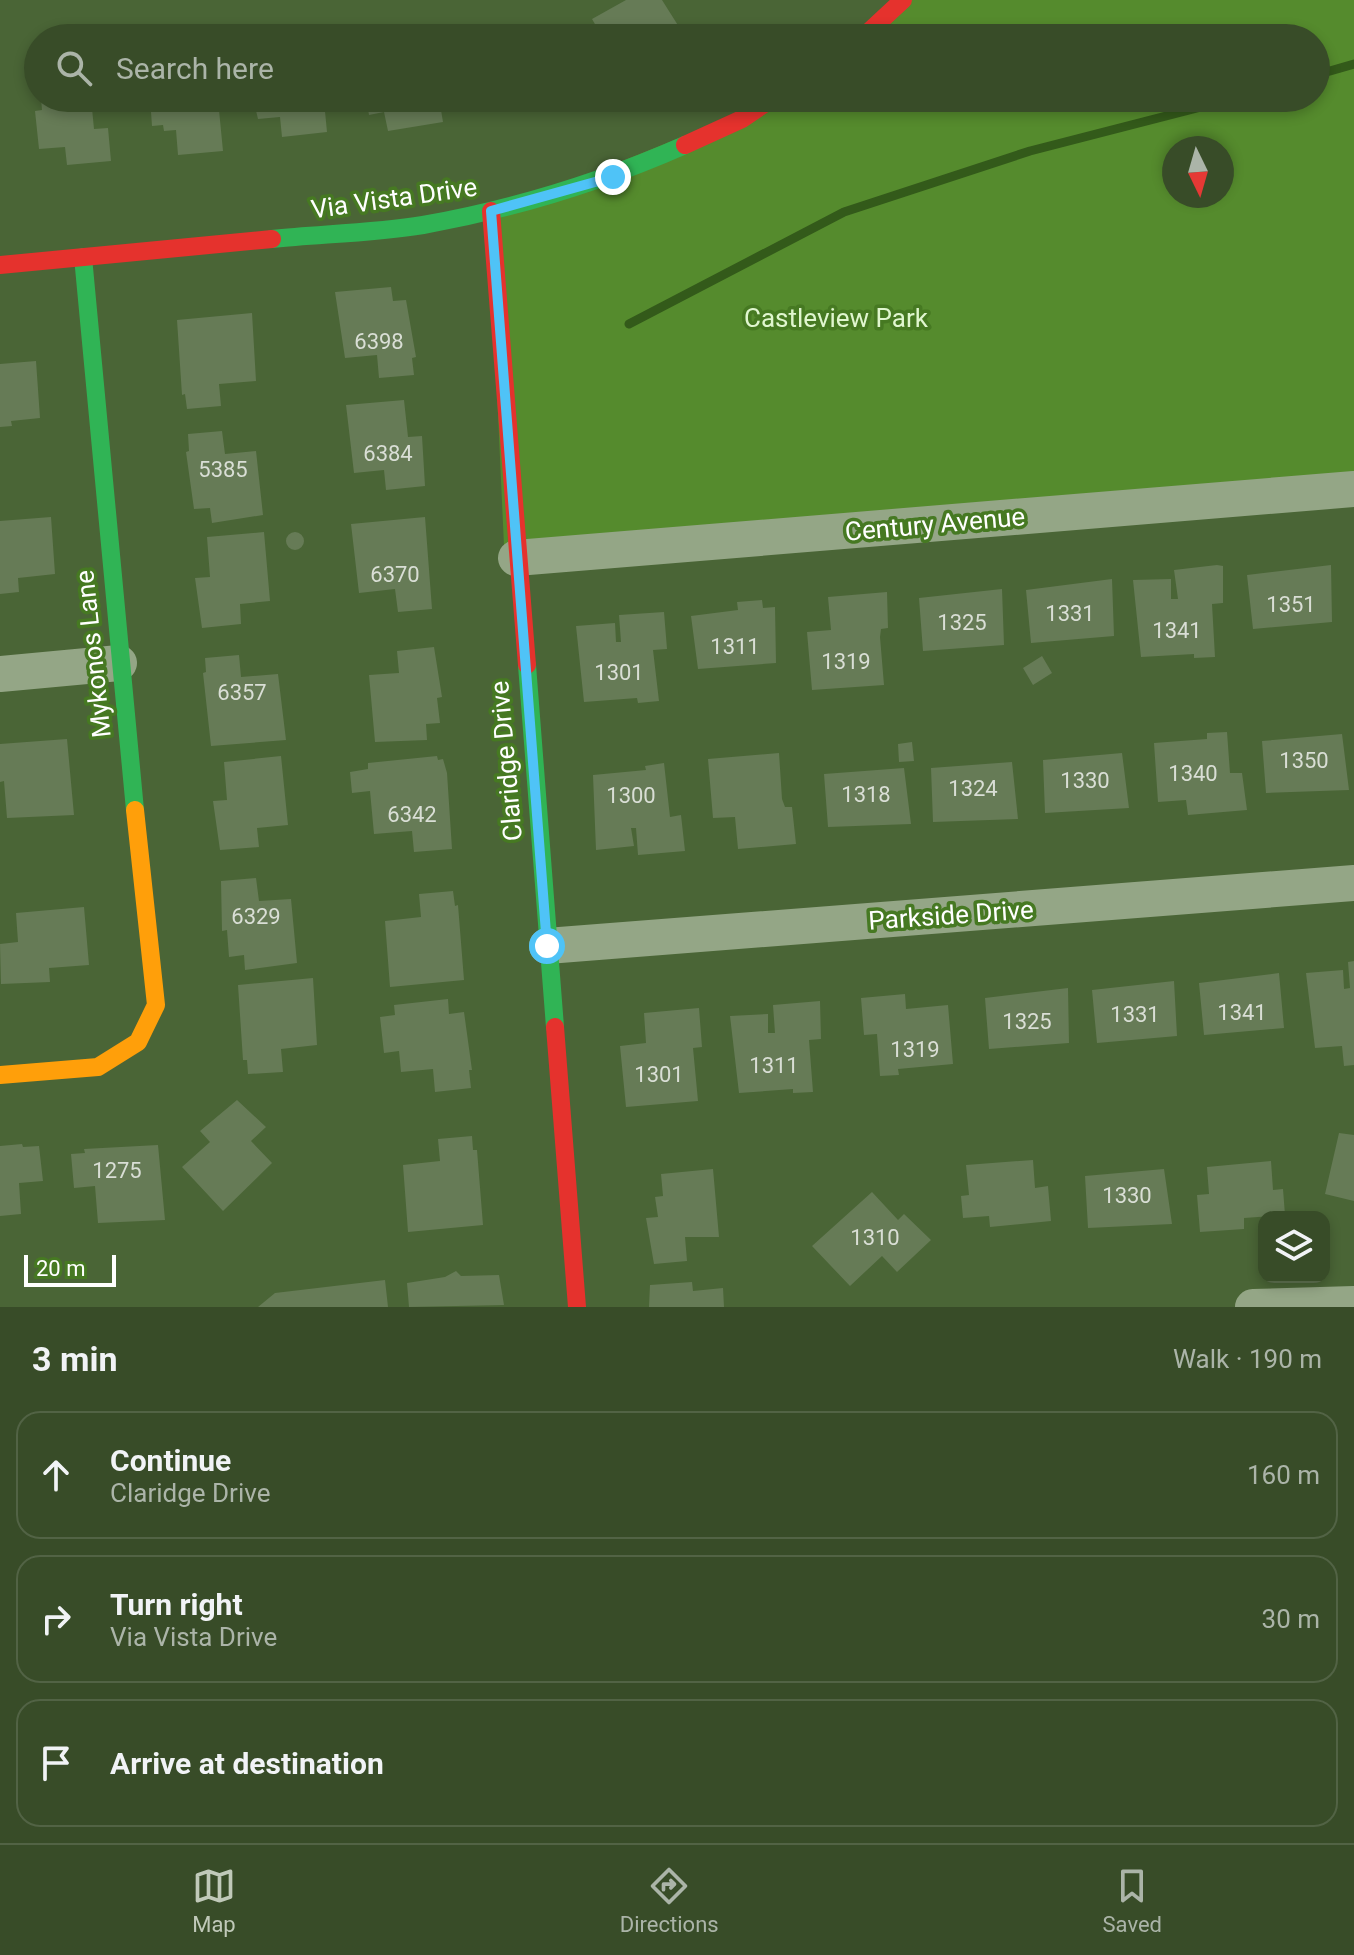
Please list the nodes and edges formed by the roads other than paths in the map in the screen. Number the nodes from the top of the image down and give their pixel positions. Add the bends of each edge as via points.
1 (903, 0) edge
2 (877, 24) edge
3 (752, 112) edge
4 (491, 211) junction
5 (83, 257) junction
6 (0, 265) edge
7 (1354, 489) edge
8 (516, 558) junction
9 (119, 663) junction
10 (0, 674) edge
11 (1354, 883) edge
12 (547, 946) junction
13 (0, 1075) edge
14 (1354, 1304) edge
15 (577, 1307) edge
16 (1253, 1307) edge

1 - 2 street
3 - 4 street, Via Vista Drive via 613,177
4 - 5 street, Via Vista Drive via 421,225
4 - 8 street, Claridge Drive
5 - 6 street, Via Vista Drive
5 - 9 street, Mykonos Lane
7 - 8 street, Century Avenue
8 - 12 street, Claridge Drive
9 - 10 street
9 - 13 street, Mykonos Lane via 156,1005 138,1042 98,1067
11 - 12 street, Parkside Drive
12 - 15 street, Claridge Drive
14 - 16 street

